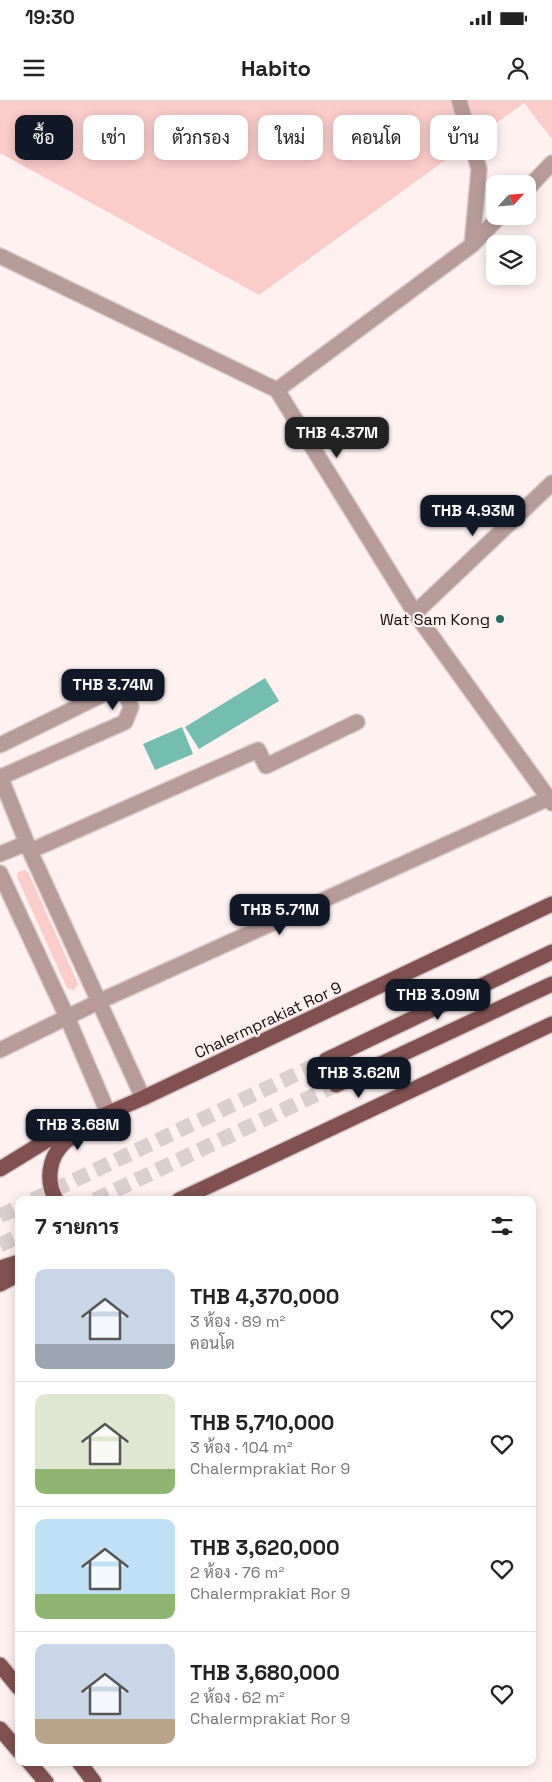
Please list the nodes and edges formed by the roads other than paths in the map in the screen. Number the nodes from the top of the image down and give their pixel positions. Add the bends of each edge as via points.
1 (459, 100) edge
2 (552, 163) edge
3 (536, 180) edge
4 (492, 225) edge
5 (472, 246) junction
6 (0, 256) edge
7 (277, 390) junction
8 (552, 483) edge
9 (415, 613) junction
10 (358, 722) dead end
11 (0, 745) edge
12 (0, 776) edge
13 (551, 800) edge
14 (29, 847) junction
15 (0, 854) edge
16 (0, 874) edge
17 (552, 904) edge
18 (552, 952) edge
19 (552, 984) edge
20 (100, 1001) junction
21 (67, 1017) junction
22 (552, 1024) edge
23 (0, 1050) edge
24 (326, 1060) tunnel mouth
25 (336, 1085) tunnel mouth
26 (143, 1098) junction
27 (108, 1113) junction
28 (49, 1140) junction
29 (0, 1162) edge
30 (0, 1169) edge
31 (54, 1196) edge
32 (186, 1196) edge
33 (15, 1263) edge
34 (0, 1268) edge
35 (15, 1276) edge
36 (0, 1284) edge
37 (0, 1665) edge
38 (15, 1683) edge
39 (0, 1729) edge
40 (15, 1746) edge
41 (32, 1766) edge
42 (82, 1766) edge
43 (46, 1782) edge
44 (94, 1782) edge

1 - 5 street via 479,169
2 - 3 street
4 - 5 street
5 - 7 street
6 - 7 street
7 - 9 street
8 - 9 street
9 - 13 street
10 - 14 street via 266,766 258,750
11 - 12 street via 122,685 131,707 125,722
12 - 14 street
13 - 20 street
14 - 15 street
14 - 20 street
16 - 21 street
17 - 26 main road, Chalermprakiat Ror 9
18 - 24 main road
19 - 25 main road
20 - 21 street
20 - 26 street
21 - 23 street
21 - 27 street
22 - 32 main road
26 - 27 main road, Chalermprakiat Ror 9
27 - 28 main road, Chalermprakiat Ror 9
27 - 31 main road via 64,1143 55,1155 50,1169
28 - 29 main road
28 - 30 main road, Chalermprakiat Ror 9
33 - 34 main road
35 - 36 main road
37 - 38 main road
39 - 40 main road
41 - 43 main road
42 - 44 main road

